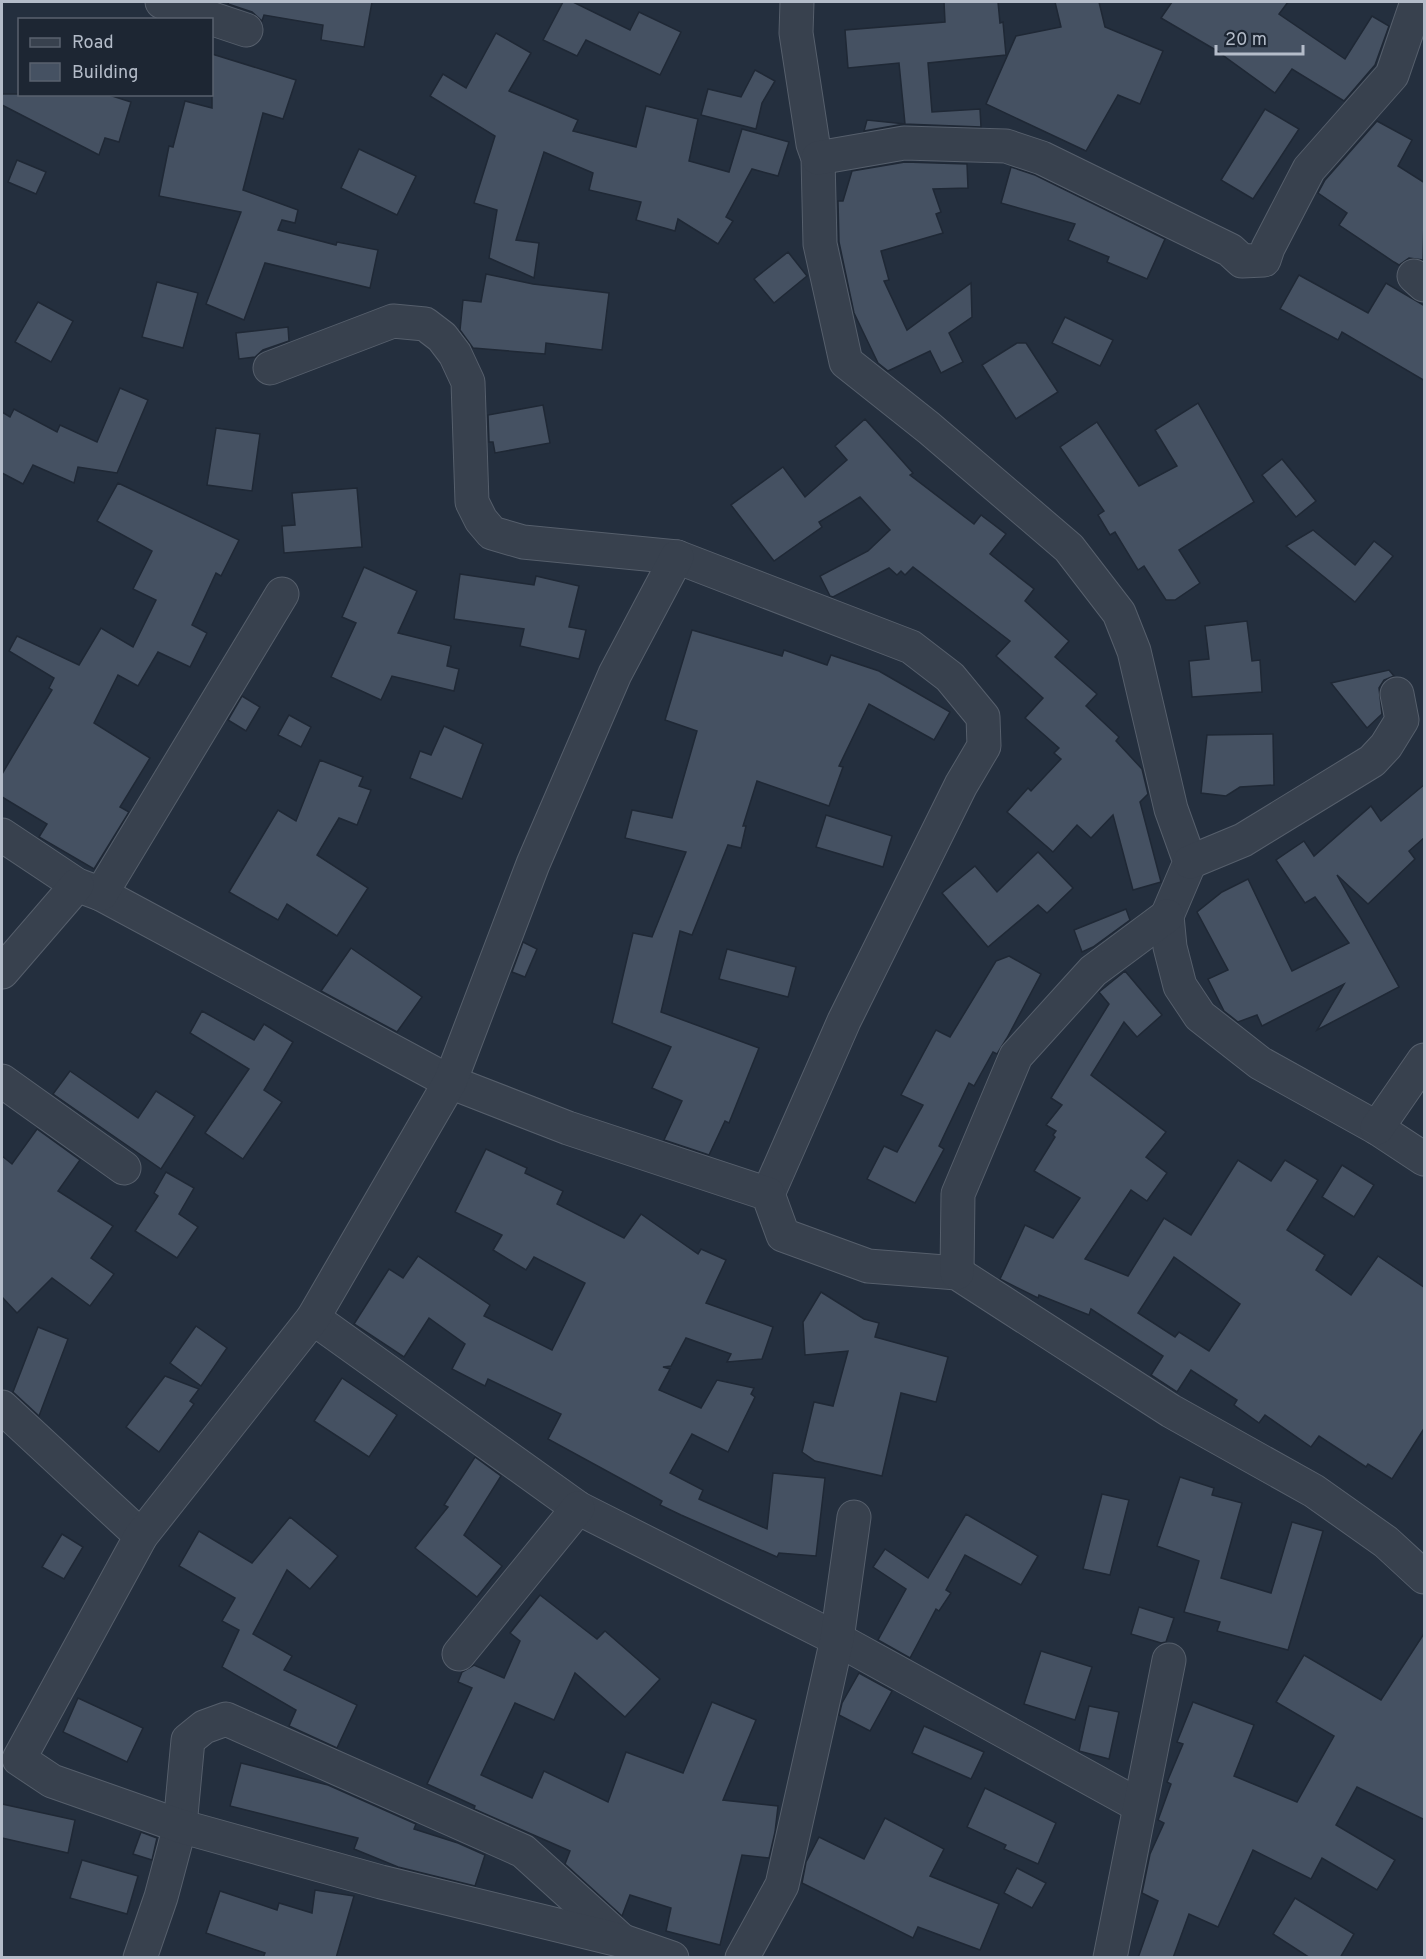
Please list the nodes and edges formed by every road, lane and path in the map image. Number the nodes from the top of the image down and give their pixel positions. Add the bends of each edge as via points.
1 (162, 2) edge
2 (797, 2) edge
3 (1417, 2) edge
4 (210, 18) edge
5 (213, 19) edge
6 (246, 30) dead end
7 (818, 158) junction
8 (270, 368) dead end
9 (677, 557) junction
10 (282, 594) dead end
11 (1397, 694) dead end
12 (2, 835) edge
13 (1190, 861) junction
14 (89, 889) junction
15 (1167, 916) junction
16 (2, 972) edge
17 (1425, 1060) edge
18 (2, 1081) edge
19 (450, 1082) junction
20 (1377, 1128) junction
21 (1425, 1159) edge
22 (124, 1168) dead end
23 (768, 1194) junction
24 (957, 1273) junction
25 (313, 1318) junction
26 (2, 1407) edge
27 (578, 1508) junction
28 (854, 1517) dead end
29 (141, 1536) junction
30 (1425, 1577) edge
31 (837, 1639) junction
32 (459, 1654) dead end
33 (1170, 1660) dead end
34 (1138, 1804) junction
35 (180, 1826) junction
36 (623, 1941) junction
37 (140, 1958) edge
38 (672, 1958) edge
39 (742, 1958) edge
40 (1110, 1958) edge

1 - 4 street
2 - 7 street via 796,33
3 - 7 street via 1392,75 1309,169 1264,260 1242,261 1230,250 1122,195 1006,146 904,143
5 - 6 street
7 - 13 street via 820,244 846,362 1069,548 1119,612 1134,651 1171,809
8 - 9 street via 393,321 425,324 455,354 468,382 472,502 492,532 523,542
9 - 19 street via 615,674 537,854
9 - 23 street via 911,646 950,677 983,717 984,747 961,785 844,1021
10 - 14 street
11 - 13 street via 1402,720 1372,760 1243,840
12 - 14 street
13 - 15 street
14 - 16 street
14 - 19 street
15 - 20 street via 1180,986 1200,1016 1260,1063
15 - 24 street via 1092,971 1016,1056 958,1194
17 - 20 street
18 - 22 street
19 - 23 street via 568,1128
19 - 25 street
20 - 21 street
23 - 24 street via 783,1235 868,1266
24 - 30 street via 1171,1411 1314,1491 1386,1542
25 - 27 street
25 - 29 street
26 - 29 street
27 - 31 street
27 - 32 street
28 - 31 street
29 - 35 street via 19,1759 51,1781
31 - 34 street
31 - 39 street via 782,1885
33 - 34 street
34 - 40 street
35 - 36 street via 381,1882
35 - 36 street via 188,1740 204,1727 226,1719 523,1851
35 - 37 street
36 - 38 street

